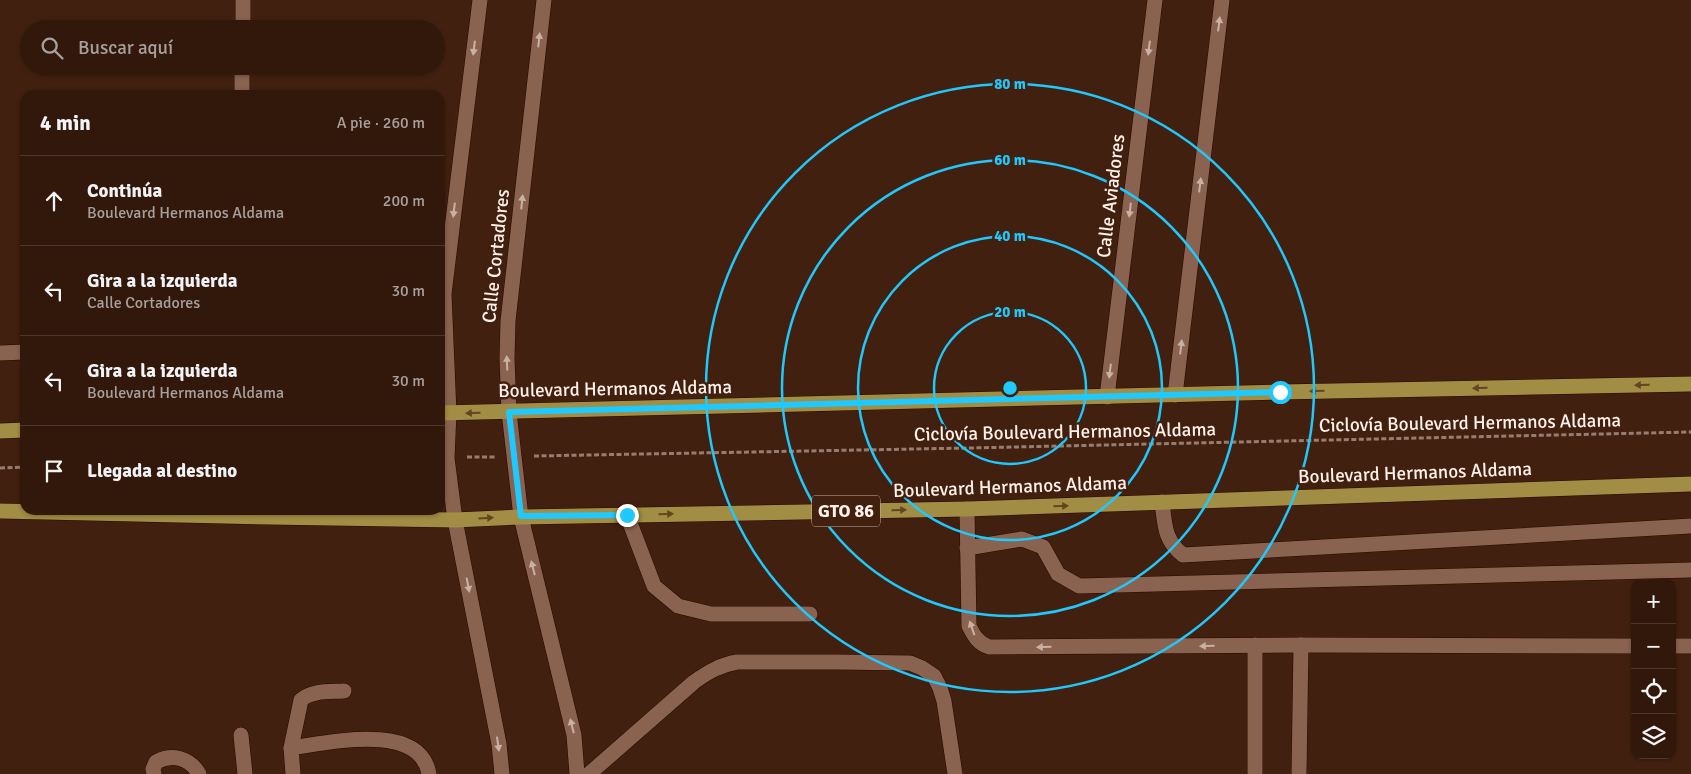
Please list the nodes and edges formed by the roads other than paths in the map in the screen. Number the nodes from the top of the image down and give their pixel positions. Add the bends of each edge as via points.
1 (243, 0) edge
2 (480, 0) edge
3 (544, 0) edge
4 (1155, 0) edge
5 (1222, 0) edge
6 (242, 20) edge
7 (242, 75) edge
8 (242, 90) edge
9 (445, 286) edge
10 (20, 352) edge
11 (0, 353) edge
12 (1691, 384) edge
13 (1175, 395) junction
14 (1107, 397) junction
15 (509, 412) junction
16 (445, 413) edge
17 (445, 428) edge
18 (20, 430) edge
19 (0, 431) edge
20 (1691, 484) edge
21 (1162, 502) junction
22 (967, 509) junction
23 (0, 511) edge
24 (20, 511) edge
25 (179, 515) edge
26 (627, 515) junction
27 (521, 516) junction
28 (455, 520) junction
29 (1691, 526) edge
30 (967, 548) junction
31 (1691, 570) edge
32 (810, 614) dead end
33 (1255, 645) junction
34 (1301, 645) junction
35 (1631, 646) edge
36 (1676, 646) edge
37 (1691, 646) edge
38 (344, 691) dead end
39 (241, 735) dead end
40 (291, 748) junction
41 (154, 774) edge
42 (199, 774) edge
43 (245, 774) edge
44 (293, 774) edge
45 (429, 774) edge
46 (502, 774) edge
47 (577, 774) edge
48 (589, 774) edge
49 (955, 774) edge
50 (1255, 774) edge
51 (1299, 774) edge

1 - 6 lane
2 -> 9 lane
15 -> 3 lane, Calle Cortadores via 508,321
4 -> 14 lane, Calle Aviadores
13 -> 5 lane
7 - 8 lane
10 - 11 lane
12 -> 13 main road, Boulevard Hermanos Aldama
13 - 14 main road, Boulevard Hermanos Aldama
14 - 15 main road, Boulevard Hermanos Aldama
15 -> 16 main road, Boulevard Hermanos Aldama
15 - 27 lane, Calle Cortadores
17 - 28 lane
18 - 19 main road
20 - 21 main road, Boulevard Hermanos Aldama / GTO 86
22 -> 21 main road, Boulevard Hermanos Aldama / GTO 86
21 - 29 lane via 1172,547 1183,555
26 -> 22 main road, Boulevard Hermanos Aldama / GTO 86
22 - 30 lane
23 - 24 main road, Boulevard Hermanos Aldama / GTO 86
25 - 28 main road, Boulevard Hermanos Aldama / GTO 86
26 - 27 main road, Boulevard Hermanos Aldama / GTO 86
26 - 32 lane via 654,586 678,606 711,614
28 -> 27 main road, Boulevard Hermanos Aldama / GTO 86
47 -> 27 lane, Calle Cortadores via 574,735
28 -> 46 lane via 499,744
30 - 31 lane via 1022,540 1043,546 1058,574 1079,586
33 -> 30 lane via 989,647 980,643 969,626
33 - 34 lane
33 - 50 lane
34 - 35 lane
34 - 51 lane
36 - 37 lane
38 - 40 lane via 316,693 301,700
39 - 43 lane
40 - 44 lane
40 - 45 lane via 351,740 397,742 424,758
41 - 42 lane via 156,762 182,758 194,765
48 - 49 lane via 694,682 722,665 737,662 835,662 910,663 934,676 944,701

